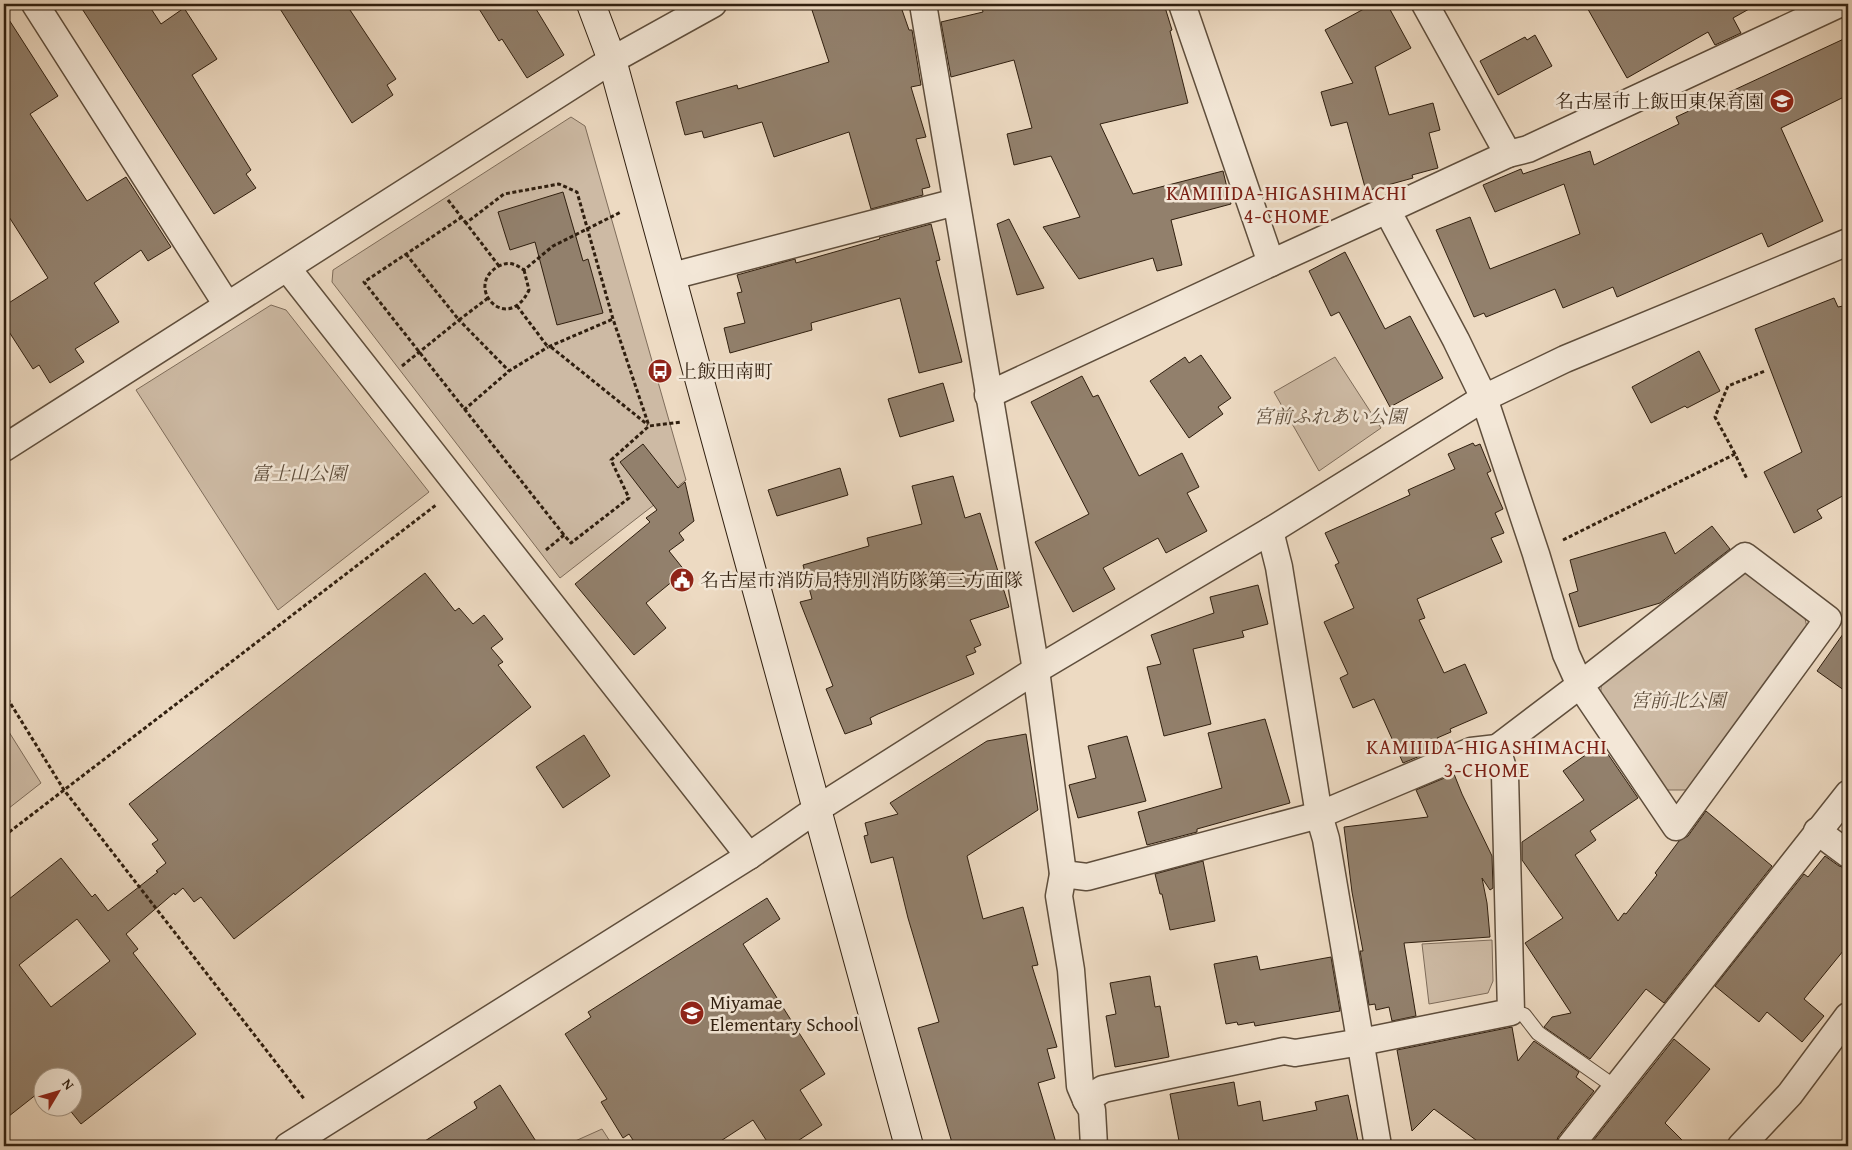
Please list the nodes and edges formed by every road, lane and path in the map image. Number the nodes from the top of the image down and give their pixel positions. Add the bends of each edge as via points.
1 (35, 4) edge
2 (591, 4) edge
3 (713, 4) edge
4 (923, 4) edge
5 (1182, 4) edge
6 (1425, 4) edge
7 (1839, 4) edge
8 (612, 60) junction
9 (1508, 154) junction
10 (650, 197) junction
11 (956, 202) junction
12 (1387, 210) junction
13 (462, 217) dead end
14 (588, 229) junction
15 (1848, 242) edge
16 (406, 254) junction
17 (1271, 263) junction
18 (499, 266) junction
19 (287, 268) junction
20 (524, 270) junction
21 (672, 276) junction
22 (488, 298) junction
23 (227, 305) junction
24 (517, 306) junction
25 (613, 319) junction
26 (459, 320) junction
27 (550, 347) junction
28 (420, 352) junction
29 (509, 371) junction
30 (1765, 371) dead end
31 (378, 384) junction
32 (988, 395) junction
33 (1484, 398) junction
34 (464, 410) junction
35 (649, 426) junction
36 (4, 448) edge
37 (1735, 454) junction
38 (1747, 479) dead end
39 (459, 488) junction
40 (1270, 531) junction
41 (564, 535) junction
42 (1536, 554) junction
43 (523, 570) junction
44 (1036, 670) junction
45 (1580, 684) junction
46 (4, 693) edge
47 (1497, 748) junction
48 (64, 790) junction
49 (1848, 794) edge
50 (818, 809) junction
51 (1319, 815) junction
52 (1817, 831) junction
53 (4, 836) edge
54 (1848, 854) edge
55 (749, 856) junction
56 (1063, 874) junction
57 (1511, 1012) junction
58 (1848, 1016) edge
59 (1361, 1042) junction
60 (1616, 1087) junction
61 (1086, 1100) junction
62 (324, 1124) junction
63 (288, 1146) edge
64 (909, 1146) edge
65 (1094, 1146) edge
66 (1378, 1146) edge
67 (1570, 1146) edge
68 (1741, 1146) edge

1 - 23 street
2 - 8 street
3 - 8 street
4 - 11 street
5 - 17 street
6 - 9 street
7 - 9 street via 1528,149
8 - 10 street
8 - 19 street
9 - 12 street
10 - 14 path
10 - 21 street
11 - 21 street
11 - 32 street
12 - 17 street
12 - 33 street
13 - 16 path
14 - 18 path via 577,192 559,184 504,194 466,223
14 - 20 path via 553,246
14 - 25 path
15 - 33 street via 1565,359
16 - 26 path
16 - 28 path via 364,282
17 - 32 street
18 - 20 path via 507,263
18 - 22 path via 484,282
19 - 23 street
19 - 31 street
20 - 24 path via 529,290
21 - 50 street
22 - 24 path via 498,308
22 - 26 path
23 - 36 street
24 - 27 path
25 - 27 path
25 - 35 path
26 - 28 path
26 - 29 path
27 - 29 path
27 - 35 path
28 - 31 path
28 - 34 path
29 - 34 path
30 - 37 path via 1728,386 1715,417
31 - 39 street
32 - 44 street
33 - 40 street
33 - 42 street
34 - 41 path
35 - 41 path via 611,460 629,498 571,543
37 - 38 path
37 - 42 path
39 - 43 street
39 - 48 path
40 - 44 street
40 - 51 street via 1280,567
41 - 43 path
42 - 45 street via 1566,654
43 - 55 street
44 - 50 street
44 - 56 street
45 - 45 street via 1746,556 1828,619 1676,827
45 - 47 street
46 - 48 path
47 - 51 street via 1471,751
47 - 57 street via 1504,775
48 - 53 path
48 - 62 path
49 - 52 street
50 - 55 street
50 - 64 street
51 - 56 street via 1087,878
51 - 59 street via 1326,839
52 - 54 street
52 - 60 street
55 - 62 street
56 - 61 street via 1059,896 1071,970 1080,1086
57 - 59 street
57 - 60 lane via 1524,1015 1538,1033
58 - 68 street via 1790,1094
59 - 61 street via 1295,1053 1284,1051 1103,1089
59 - 66 street
60 - 67 street
61 - 65 street via 1092,1110
62 - 63 street

